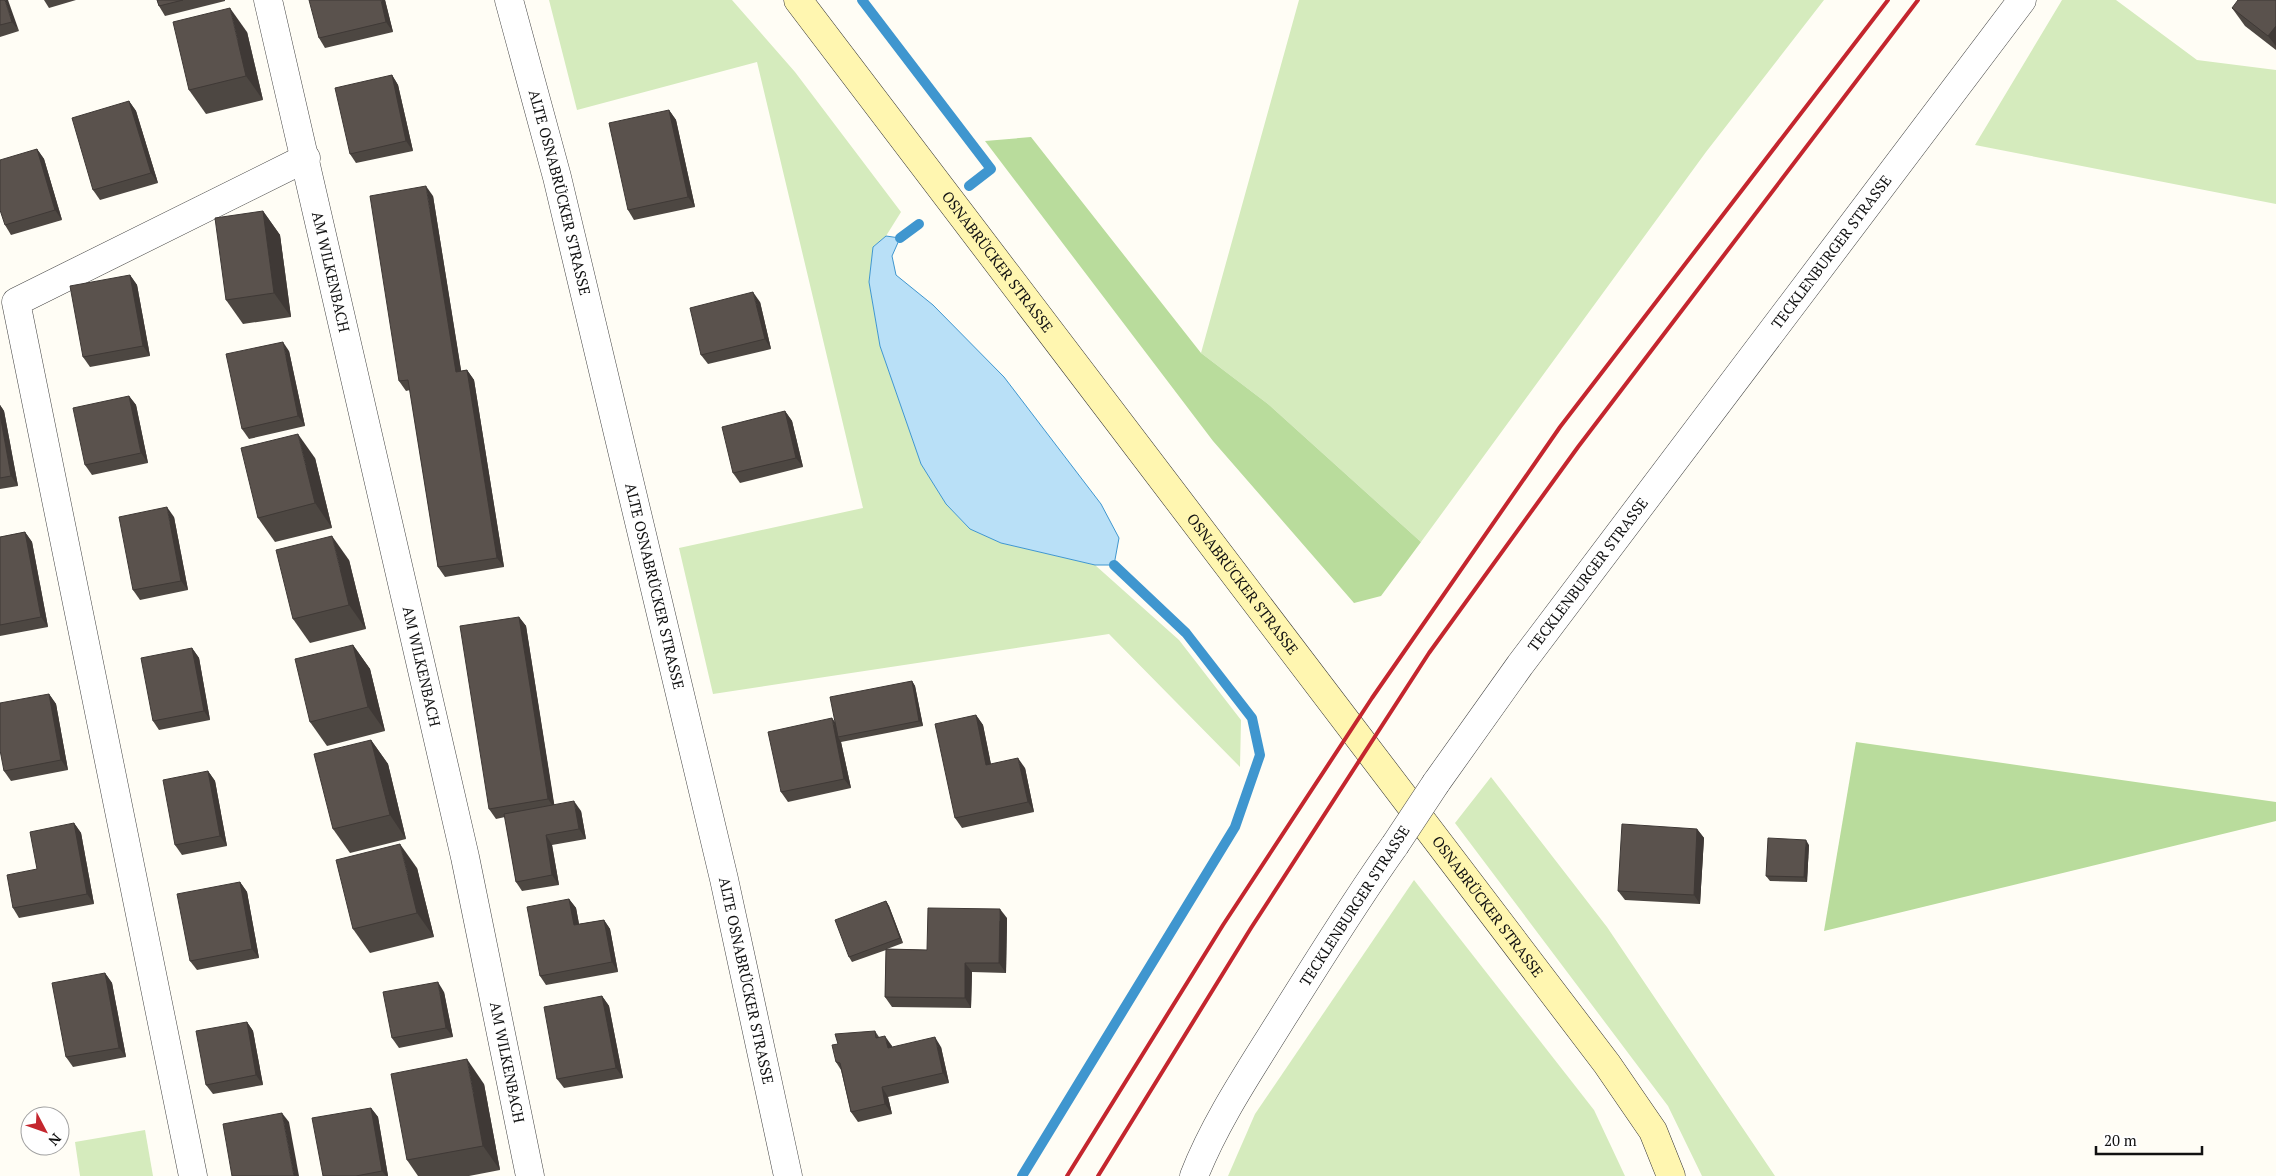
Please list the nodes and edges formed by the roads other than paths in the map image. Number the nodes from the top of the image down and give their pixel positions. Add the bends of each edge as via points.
1 (268, 0) edge
2 (509, 0) edge
3 (798, 0) edge
4 (2022, 0) edge
5 (306, 158) junction
6 (8, 306) edge
7 (194, 1176) edge
8 (530, 1176) edge
9 (788, 1176) edge
10 (1194, 1176) edge
11 (1671, 1176) edge

1 - 5 street, AM WILKENBACH
2 - 9 street, ALTE OSNABRÜCKER STRASSE via 557,177 706,802
3 - 11 main road, OSNABRÜCKER STRASSE via 1607,1064 1653,1131
4 - 10 street, TECKLENBURGER STRASSE, bridge via 1526,657 1436,783 1363,891 1236,1092
5 - 6 street
5 - 8 street, AM WILKENBACH via 466,857
6 - 7 street

